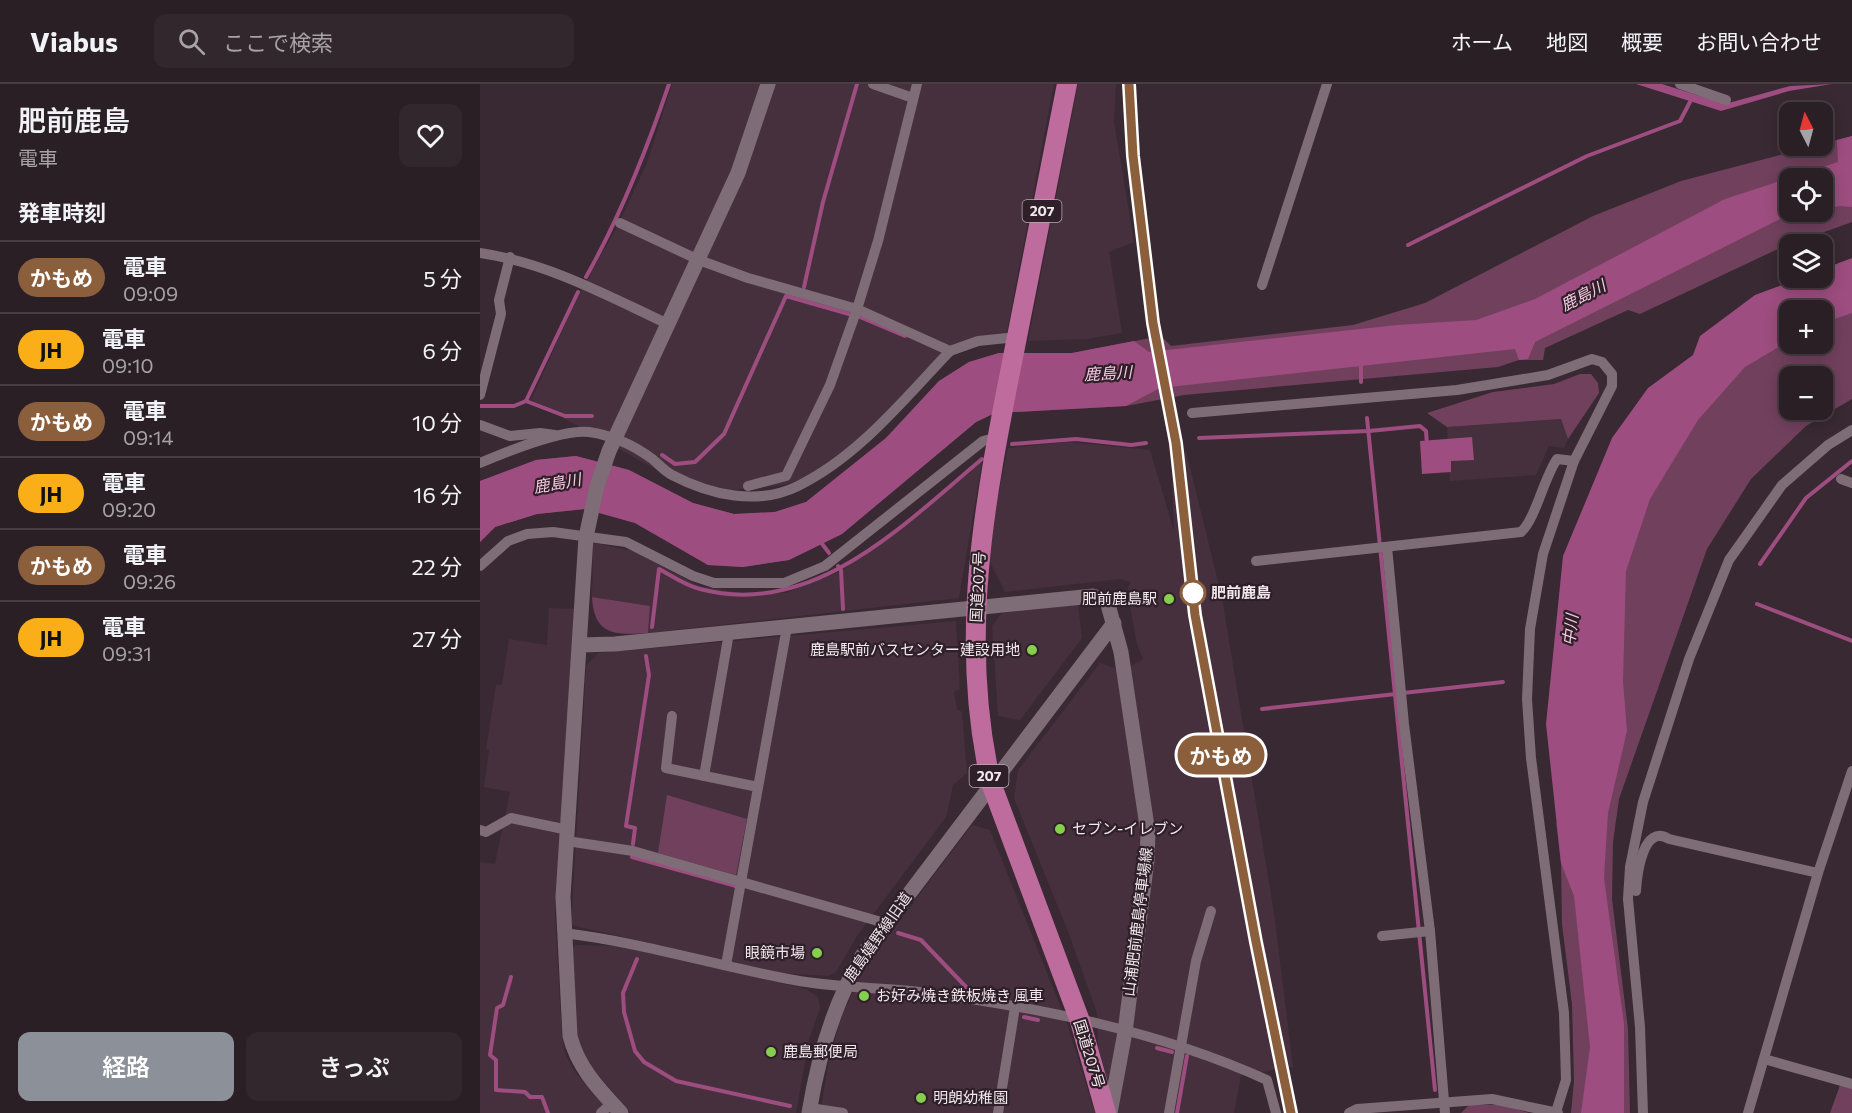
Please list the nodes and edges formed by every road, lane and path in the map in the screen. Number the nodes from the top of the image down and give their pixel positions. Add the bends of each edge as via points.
1 (768, 84) edge
2 (873, 84) edge
3 (917, 84) edge
4 (1067, 84) edge
5 (1327, 84) edge
6 (1680, 84) edge
7 (913, 98) junction
8 (1726, 100) dead end
9 (620, 223) dead end
10 (480, 253) edge
11 (510, 257) junction
12 (699, 260) junction
13 (1262, 285) dead end
14 (857, 309) junction
15 (668, 324) junction
16 (1017, 337) junction
17 (950, 351) junction
18 (480, 395) edge
19 (1192, 413) dead end
20 (480, 425) edge
21 (999, 429) junction
22 (1852, 430) edge
23 (562, 436) junction
24 (612, 444) junction
25 (1574, 461) junction
26 (480, 463) edge
27 (1841, 479) dead end
28 (1852, 483) edge
29 (748, 486) dead end
30 (587, 529) junction
31 (1387, 547) junction
32 (1256, 561) dead end
33 (480, 566) edge
34 (974, 607) junction
35 (1114, 624) junction
36 (787, 627) junction
37 (729, 633) junction
38 (580, 645) junction
39 (672, 716) dead end
40 (1852, 771) edge
41 (704, 776) junction
42 (991, 783) junction
43 (758, 786) junction
44 (1848, 793) edge
45 (480, 830) edge
46 (567, 836) junction
47 (1818, 873) junction
48 (742, 882) junction
49 (1211, 911) dead end
50 (1631, 919) junction
51 (885, 923) junction
52 (1430, 931) junction
53 (563, 933) junction
54 (1382, 936) dead end
55 (726, 964) junction
56 (844, 986) junction
57 (1015, 1007) junction
58 (1080, 1022) junction
59 (1125, 1032) junction
60 (1180, 1045) junction
61 (1764, 1059) junction
62 (1852, 1084) edge
63 (1444, 1101) junction
64 (611, 1110) edge
65 (810, 1110) edge
66 (843, 1113) edge
67 (998, 1113) edge
68 (1108, 1113) edge
69 (1169, 1113) edge
70 (1276, 1113) edge
71 (1349, 1113) edge
72 (1445, 1113) edge
73 (1557, 1113) edge
74 (1643, 1113) edge
75 (1748, 1113) edge

1 - 12 street via 738,173
2 - 7 street
3 - 7 street
4 - 16 highway, 国道207号 / 207
5 - 13 street
6 - 8 street
7 - 14 street via 878,242
9 - 12 street
10 - 11 street
11 - 15 street via 551,269
11 - 18 street via 499,300 501,314
12 - 14 street
12 - 15 street
14 - 17 street
14 - 29 street via 830,385 786,476
15 - 24 street
16 - 17 street via 978,341
16 - 21 highway, 国道207号 / 207
17 - 24 street via 867,438 820,475 796,488 768,496 744,498 711,491 671,474 650,457
19 - 25 street via 1457,390 1548,375 1592,359 1602,362 1612,374 1612,386
20 - 23 street via 510,436
21 - 30 street via 825,566 784,582 714,583 626,542
21 - 34 highway, 国道207号 / 207 via 983,516
22 - 50 street via 1828,445 1782,485 1729,560 1689,659 1643,802 1630,867
23 - 24 street via 587,432
23 - 26 street via 514,448
24 - 30 street
25 - 31 street via 1557,459 1546,476 1528,526 1521,532
25 - 73 street via 1543,554 1530,629 1527,699 1564,1013 1566,1080
27 - 28 street
30 - 33 street via 526,534 508,541
30 - 38 street
31 - 32 street
31 - 52 street
34 - 35 street, 山浦肥前鹿島停車場線 via 1093,596 1107,600
34 - 36 street
34 - 42 highway, 国道207号 / 207 via 981,735
35 - 42 street, 鹿島嬉野線旧道
35 - 59 street, 山浦肥前鹿島停車場線 via 1148,834
36 - 37 street
36 - 43 street
37 - 38 street
37 - 41 street
38 - 46 street
39 - 41 street via 666,768
40 - 44 street
41 - 43 street
42 - 51 street, 鹿島嬉野線旧道
42 - 58 highway, 国道207号 / 207
43 - 48 street
44 - 47 street
45 - 46 street via 486,832 511,818
46 - 48 street via 633,850
46 - 53 street
47 - 50 street via 1654,836 1648,841 1637,877
47 - 61 street
48 - 51 street
48 - 55 street
49 - 60 street via 1196,961
50 - 74 street
51 - 56 street, 鹿島嬉野線旧道
52 - 54 street
52 - 63 street
53 - 55 street via 614,939
53 - 64 street via 574,1053
55 - 56 street via 795,980
56 - 57 street via 872,986
56 - 65 street, 鹿島嬉野線旧道 via 823,1044
57 - 58 street
57 - 67 street
58 - 59 street
58 - 68 highway, 国道207号 / 207
59 - 60 street
59 - 68 street, 山浦肥前鹿島停車場線
60 - 69 street
60 - 70 street via 1267,1080
61 - 62 street
61 - 75 street
63 - 71 street
63 - 72 street
63 - 73 street via 1492,1099
65 - 66 street

